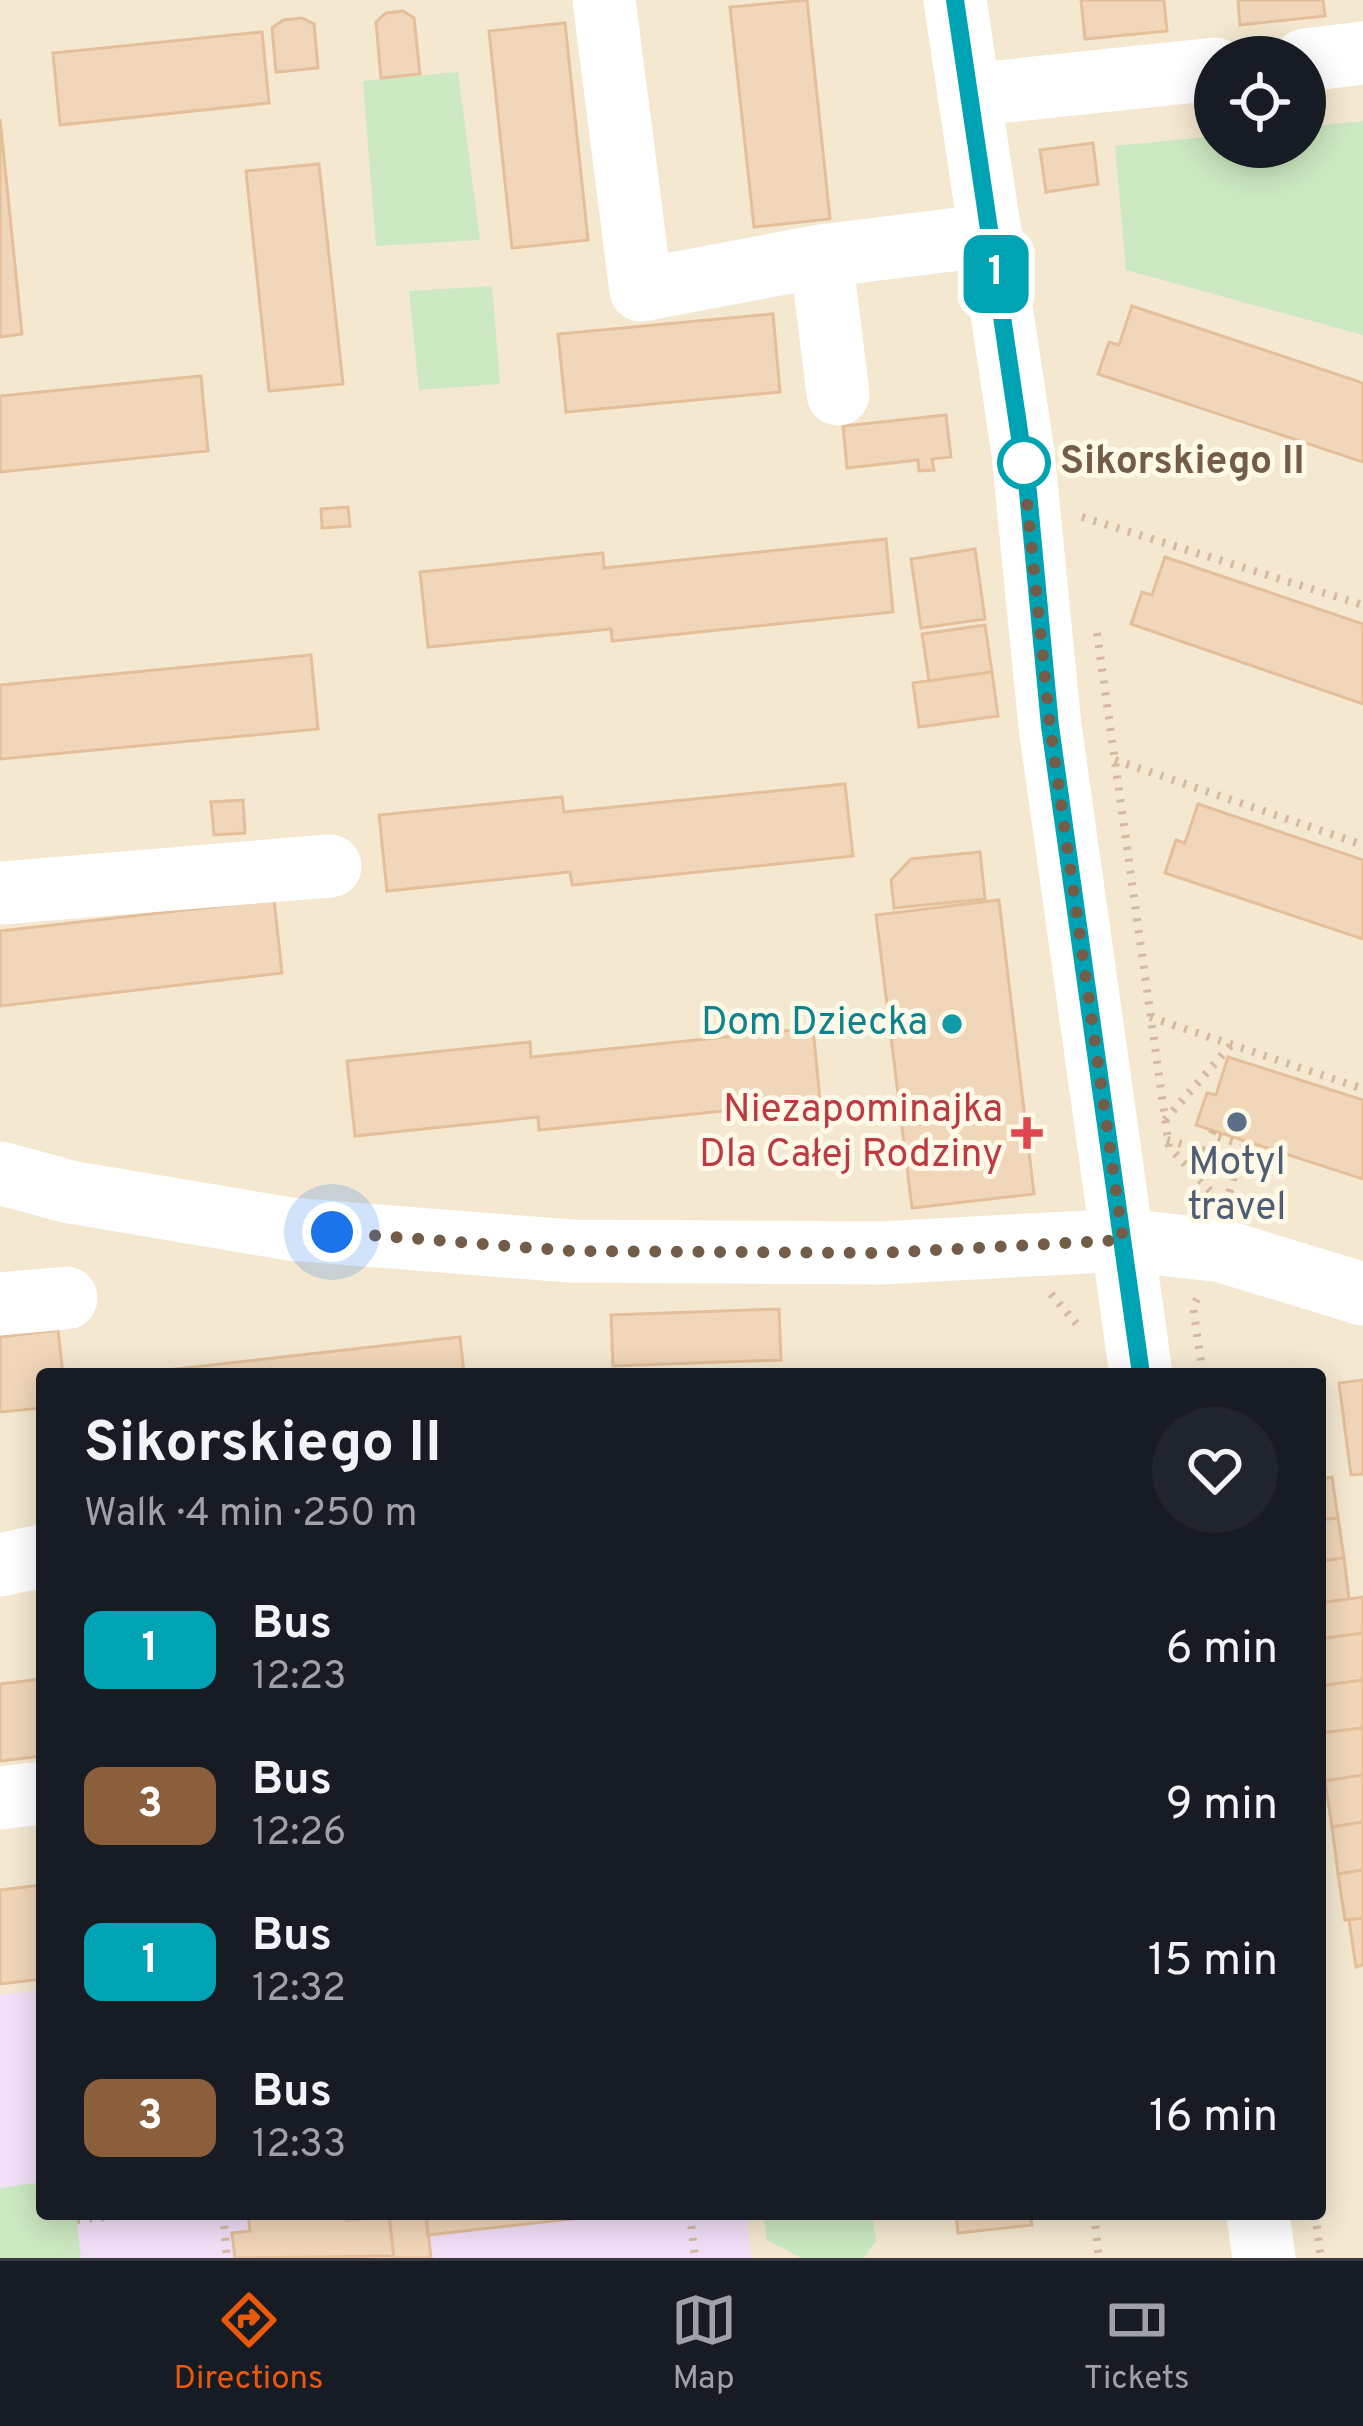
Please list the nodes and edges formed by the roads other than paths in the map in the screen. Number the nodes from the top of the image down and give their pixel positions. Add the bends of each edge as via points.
1 (604, 0) edge
2 (955, 0) edge
3 (1363, 53) edge
4 (1326, 57) edge
5 (1194, 71) edge
6 (969, 95) junction
7 (991, 235) junction
8 (821, 256) junction
9 (838, 394) dead end
10 (330, 866) dead end
11 (0, 893) edge
12 (0, 1173) edge
13 (1123, 1240) junction
14 (1363, 1294) edge
15 (66, 1298) dead end
16 (0, 1304) edge
17 (1140, 1368) edge
18 (36, 1557) edge
19 (0, 1564) edge
20 (36, 1794) edge
21 (0, 1798) edge
22 (1259, 2220) edge
23 (1264, 2258) edge

1 - 8 street via 641,290
2 - 6 street
3 - 4 street
5 - 6 street
6 - 7 street
7 - 8 street
7 - 13 street
8 - 9 street
10 - 11 street
12 - 13 street via 290,1229 571,1251 836,1254
13 - 14 street via 1224,1228
13 - 17 street
15 - 16 street
18 - 19 street
20 - 21 street
22 - 23 street

